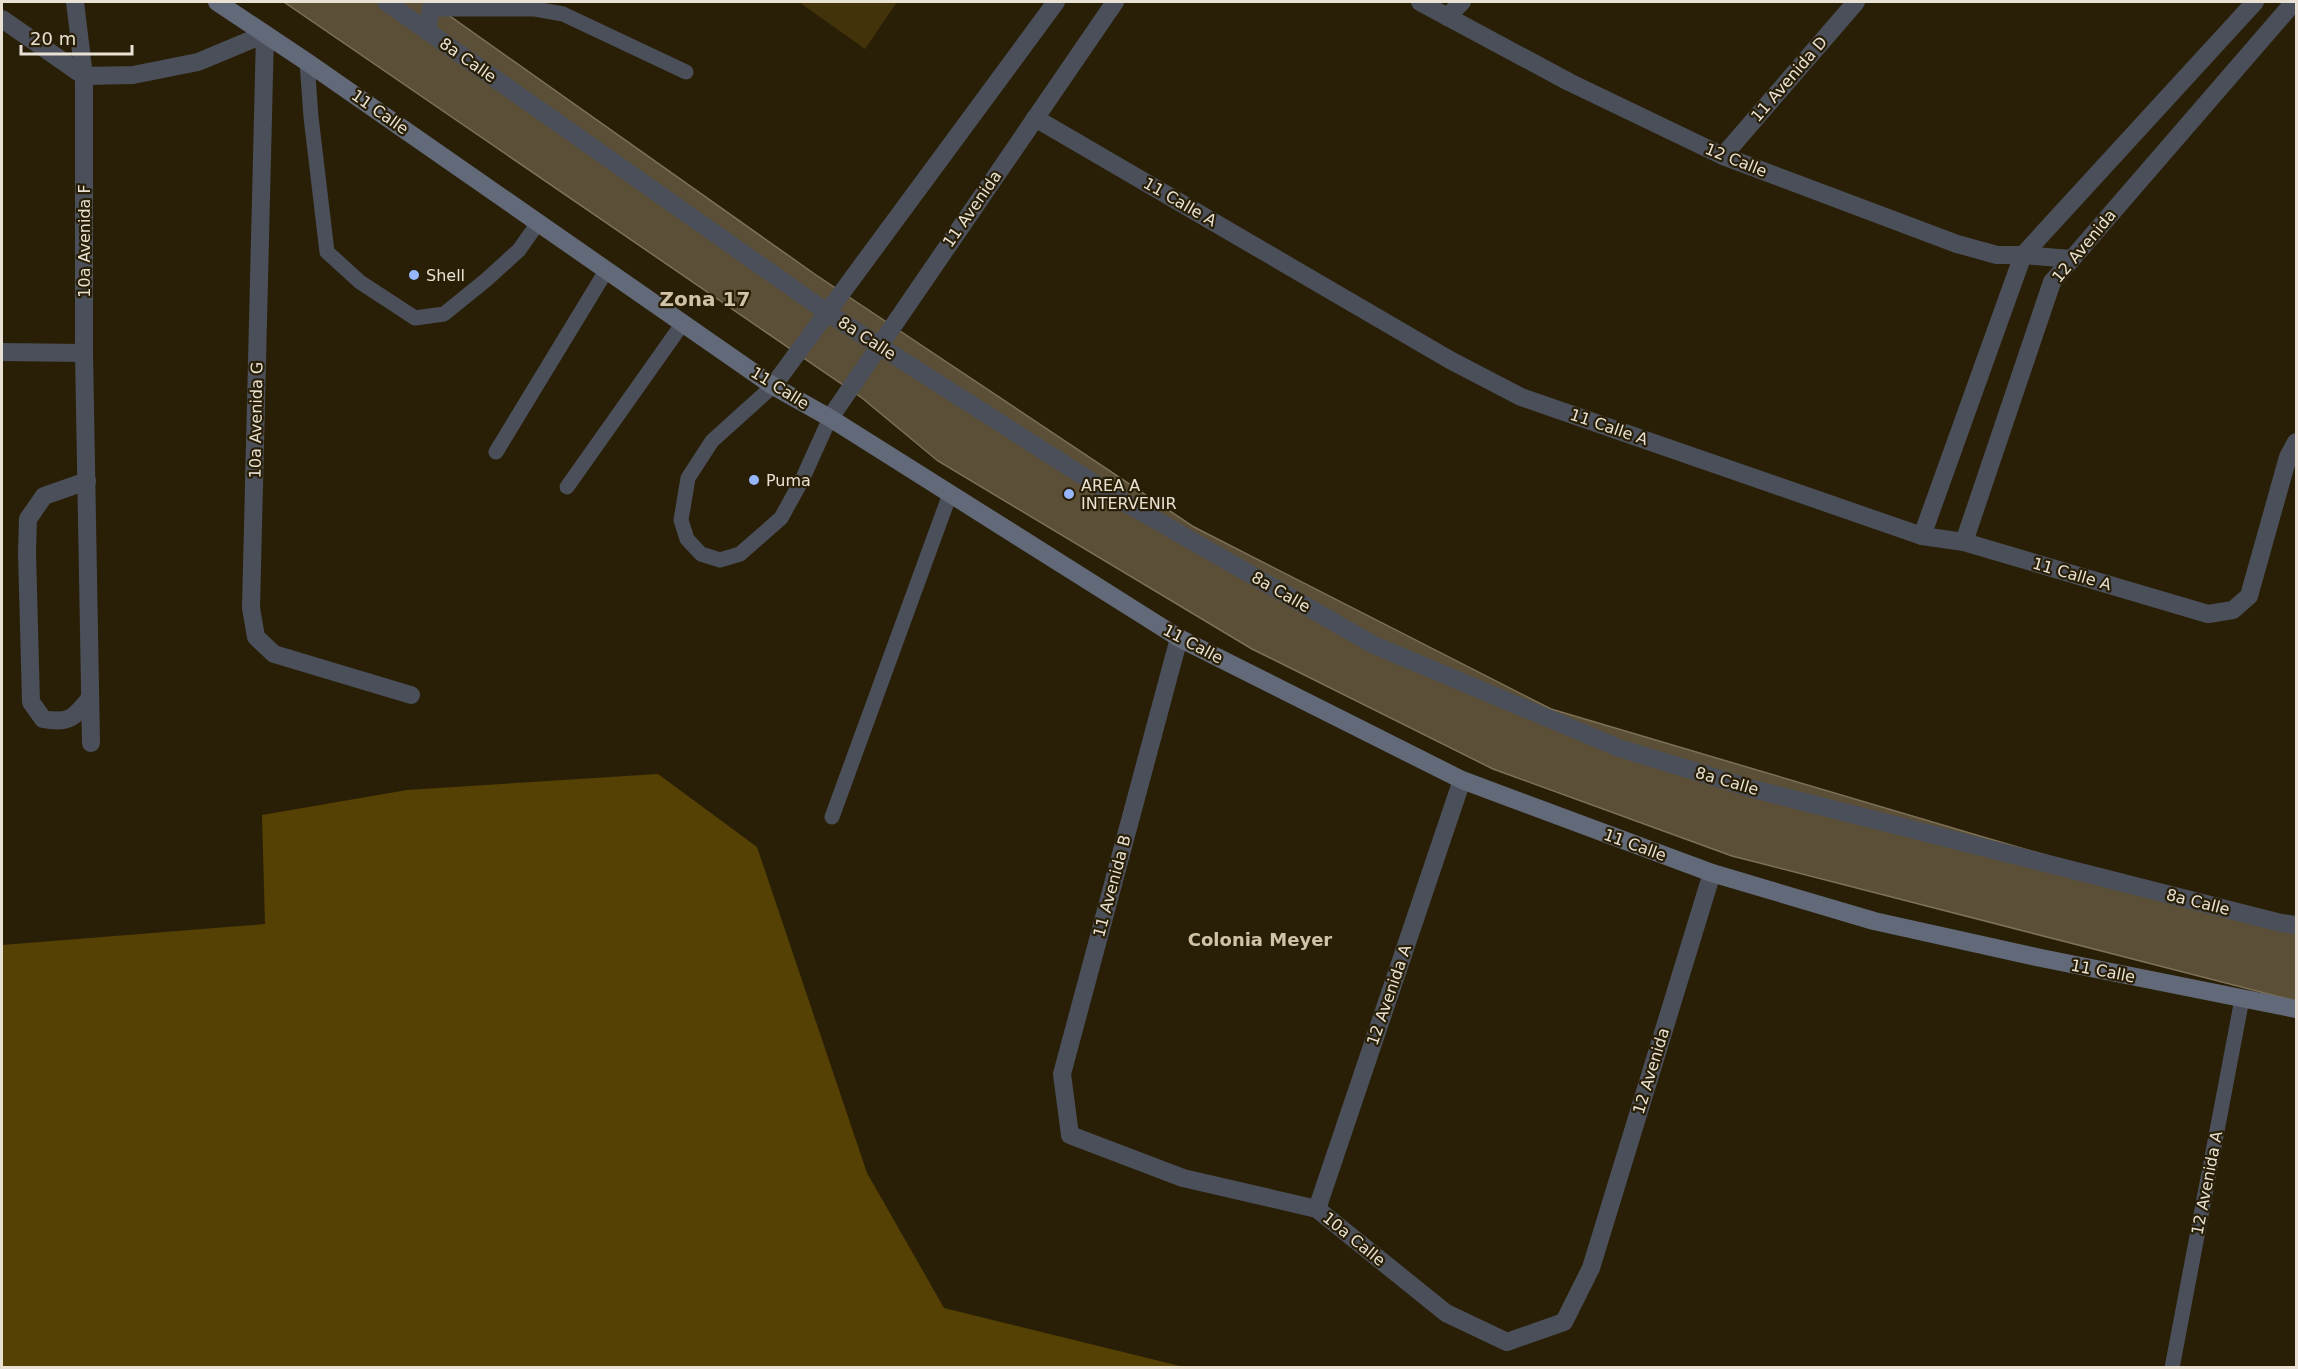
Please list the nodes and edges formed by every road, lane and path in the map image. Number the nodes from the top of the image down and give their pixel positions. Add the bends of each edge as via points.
1 (75, 2) edge
2 (217, 2) edge
3 (386, 2) edge
4 (1056, 2) edge
5 (1115, 2) edge
6 (1420, 2) edge
7 (1462, 2) edge
8 (1856, 2) edge
9 (2255, 2) edge
10 (2294, 2) edge
11 (432, 5) edge
12 (1447, 17) junction
13 (2, 19) edge
14 (427, 31) junction
15 (265, 34) junction
16 (307, 62) junction
17 (686, 72) dead end
18 (84, 76) junction
19 (1035, 118) junction
20 (1723, 156) junction
21 (538, 223) junction
22 (2023, 255) junction
23 (2071, 259) junction
24 (606, 271) junction
25 (828, 313) junction
26 (683, 323) junction
27 (878, 346) junction
28 (2, 352) edge
29 (84, 353) junction
30 (773, 386) junction
31 (830, 418) junction
32 (2296, 442) edge
33 (496, 452) dead end
34 (87, 481) junction
35 (567, 487) dead end
36 (950, 494) junction
37 (1922, 536) junction
38 (1965, 542) junction
39 (1179, 638) junction
40 (411, 695) dead end
41 (90, 698) junction
42 (91, 743) dead end
43 (1462, 780) junction
44 (832, 817) dead end
45 (1712, 873) junction
46 (2296, 925) edge
47 (2242, 999) junction
48 (2296, 1009) edge
49 (1070, 1135) joint
50 (1317, 1209) junction
51 (1591, 1268) joint
52 (2172, 1368) edge

1 - 18 street, 10a Avenida F
2 - 15 street, 11 Calle
3 - 14 street, 8a Calle
4 - 25 street
5 - 19 street, 11 Avenida
6 - 12 street, 12 Calle
7 - 12 street
8 - 20 street, 11 Avenida D
9 - 22 street
10 - 23 street, 12 Avenida
11 - 14 street
11 - 17 lane via 535,9 563,14
12 - 20 street, 12 Calle via 1569,82
13 - 18 street
14 - 25 street, 8a Calle
15 - 16 street, 11 Calle
15 - 18 street via 198,62 133,75
15 - 40 street, 10a Avenida G via 251,608 256,637 274,654
16 - 21 street, 11 Calle
16 - 21 lane via 327,252 360,282 415,318 444,314 519,250
18 - 29 street, 10a Avenida F
19 - 27 street, 11 Avenida
19 - 37 street, 11 Calle A via 1440,354 1521,397
20 - 22 street, 12 Calle via 1957,244 1997,255
21 - 24 street, 11 Calle
22 - 23 street, 12 Calle
22 - 37 street
23 - 38 street, 12 Avenida via 2052,282
24 - 26 street, 11 Calle
24 - 33 lane
25 - 27 street, 8a Calle
25 - 30 street
26 - 30 street, 11 Calle
26 - 35 lane
27 - 31 street, 11 Avenida
27 - 46 street, 8a Calle via 1119,499 1374,645 1620,748 1753,789
28 - 29 street
29 - 34 street, 10a Avenida F
30 - 31 street, 11 Calle
30 - 31 lane via 712,441 688,478 681,520 687,539 701,554 720,560 740,554 781,518
31 - 36 street, 11 Calle
32 - 38 street, 11 Calle A via 2288,457 2249,596 2233,610 2208,614
34 - 41 street, 10a Avenida F
34 - 41 street via 44,496 28,519 27,552 31,702 43,719 61,722 76,716
36 - 39 street, 11 Calle
36 - 44 lane
37 - 38 street, 11 Calle A
39 - 43 street, 11 Calle
39 - 49 street, 11 Avenida B via 1062,1074
41 - 42 street, 10a Avenida F
43 - 45 street, 11 Calle
43 - 50 street, 12 Avenida A
45 - 47 street, 11 Calle via 1875,921
45 - 51 street, 12 Avenida
47 - 48 street, 11 Calle
47 - 52 lane, 12 Avenida A
49 - 50 street, 10a Calle via 1183,1178
50 - 51 street, 10a Calle via 1446,1313 1507,1342 1564,1322

